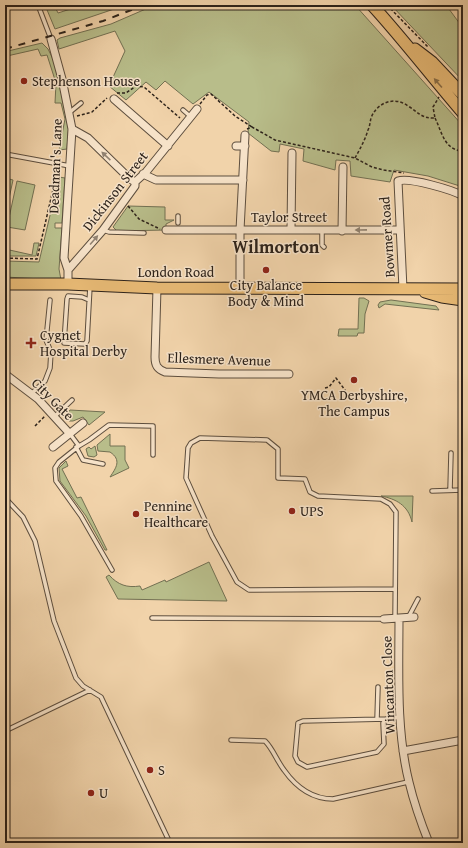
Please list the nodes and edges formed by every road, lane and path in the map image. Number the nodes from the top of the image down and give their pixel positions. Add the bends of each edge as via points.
1 (38, 5) edge
2 (372, 5) edge
3 (387, 5) edge
4 (51, 39) joint
5 (407, 43) junction
6 (430, 49) dead end
7 (144, 87) dead end
8 (440, 95) dead end
9 (463, 95) edge
10 (114, 99) dead end
11 (81, 103) dead end
12 (197, 109) joint
13 (183, 110) dead end
14 (70, 112) junction
15 (463, 113) edge
16 (191, 117) junction
17 (435, 118) junction
18 (186, 124) junction
19 (252, 127) junction
20 (72, 129) junction
21 (246, 132) joint
22 (168, 146) junction
23 (236, 146) dead end
24 (245, 146) junction
25 (463, 151) edge
26 (292, 153) dead end
27 (5, 154) edge
28 (355, 158) junction
29 (59, 165) junction
30 (71, 166) junction
31 (343, 167) dead end
32 (405, 173) dead end
33 (143, 174) junction
34 (242, 180) junction
35 (135, 182) junction
36 (463, 196) edge
37 (125, 201) junction
38 (178, 219) dead end
39 (103, 230) junction
40 (166, 230) joint
41 (178, 230) junction
42 (240, 230) junction
43 (291, 230) junction
44 (400, 230) junction
45 (322, 231) junction
46 (342, 231) junction
47 (144, 233) dead end
48 (324, 247) dead end
49 (5, 258) edge
50 (68, 270) junction
51 (5, 284) edge
52 (68, 284) junction
53 (90, 285) junction
54 (240, 287) junction
55 (157, 288) junction
56 (403, 289) junction
57 (463, 289) edge
58 (419, 290) junction
59 (50, 300) dead end
60 (89, 300) junction
61 (463, 300) edge
62 (5, 374) edge
63 (289, 374) dead end
64 (325, 388) dead end
65 (31, 394) junction
66 (345, 394) dead end
67 (72, 400) dead end
68 (52, 414) junction
69 (83, 423) dead end
70 (35, 426) dead end
71 (70, 434) junction
72 (77, 446) junction
73 (53, 447) dead end
74 (451, 453) dead end
75 (153, 455) dead end
76 (103, 464) dead end
77 (432, 490) dead end
78 (450, 490) junction
79 (463, 490) edge
80 (5, 498) edge
81 (112, 570) dead end
82 (394, 589) junction
83 (418, 599) dead end
84 (411, 617) joint
85 (152, 618) dead end
86 (397, 618) junction
87 (384, 619) joint
88 (378, 686) dead end
89 (90, 690) junction
90 (401, 717) junction
91 (377, 719) junction
92 (386, 719) junction
93 (5, 731) edge
94 (231, 740) dead end
95 (463, 740) edge
96 (403, 751) junction
97 (408, 782) junction
98 (170, 843) edge
99 (429, 843) edge

1 - 4 lane, Deadman's Lane
2 - 5 main road
3 - 6 path
4 - 14 street, Deadman's Lane
5 - 9 main road via 432,62
15 -> 5 main road via 425,69
7 - 18 path
8 - 17 path via 433,107
10 - 22 street
11 - 14 lane
12 - 16 street, Dickinson Street
12 - 19 path via 207,95 211,94
13 - 16 lane
14 - 20 street, Deadman's Lane
16 - 18 street, Dickinson Street
17 - 25 path via 445,142
17 - 28 path via 419,116 410,106 400,102 384,103 373,114
18 - 22 street, Dickinson Street
19 - 21 path
19 - 28 path via 275,140
20 - 30 street, Deadman's Lane
35 -> 20 street via 88,138
21 - 24 street
22 - 33 street, Dickinson Street
23 - 24 street
24 - 34 street
26 - 43 street
27 - 29 lane
28 - 32 path via 372,167
29 - 30 lane
29 - 49 path via 37,259
30 - 50 street, Deadman's Lane via 64,258
31 - 46 street
33 - 34 street via 156,180
33 - 35 street, Dickinson Street
34 - 42 street
35 - 37 street, Dickinson Street
36 - 44 street, Bowmer Road via 440,188 399,180 396,184
37 - 39 street, Dickinson Street
37 - 40 path via 139,219
38 - 41 street
39 - 47 lane
50 -> 39 street, Dickinson Street
40 - 41 street, Taylor Street
41 - 42 street, Taylor Street
42 - 43 street, Taylor Street
42 - 54 street
43 - 45 street, Taylor Street
44 -> 46 street, Taylor Street
44 - 56 street, Bowmer Road
45 - 46 street, Taylor Street
45 - 48 lane
50 - 52 street, Deadman's Lane
51 - 52 main road, London Road
52 - 53 main road, London Road
53 - 55 main road, London Road
53 - 60 lane
54 - 55 main road, London Road
54 - 56 main road, London Road
55 - 63 street, Ellesmere Avenue via 155,364 158,369 164,372
56 - 58 main road, London Road
57 - 58 main road, London Road
58 - 61 main road, London Road
59 - 65 lane via 46,340 51,352 50,368 45,380
60 - 60 lane via 87,341 85,344 64,343 68,296
62 - 65 street, City Gate
64 - 66 path via 336,378
65 - 68 street, City Gate
67 - 68 lane
68 - 70 path
68 - 71 street, City Gate
69 - 71 street
71 - 72 lane, City Gate
71 - 73 street
72 - 75 lane via 109,425 153,426
72 - 76 lane, City Gate via 83,460
72 - 81 lane via 59,462 55,468 55,476
74 - 78 lane
77 - 78 lane
78 - 79 lane
80 - 89 lane via 23,517 35,541 54,621 66,655 79,683
82 - 82 lane via 249,590 237,582 212,536 186,478 188,448 191,443 200,438 267,440 278,449 278,478 304,479 310,492 318,496 381,499 390,504 396,512
82 - 86 lane
83 - 84 lane
84 - 86 street, Wincanton Close
85 - 87 lane
86 - 87 street, Wincanton Close
86 - 90 street, Wincanton Close
88 - 91 lane
89 - 93 lane
89 - 98 lane via 101,698
90 - 92 lane
90 - 96 street, Wincanton Close
91 - 92 lane
91 - 92 lane via 298,723 295,756 298,762 307,767 377,752 384,744 383,723
94 - 97 lane via 265,741 284,771 313,797 333,799
95 - 96 street, Wincanton Close
96 - 97 street, Wincanton Close
97 - 99 street, Wincanton Close

